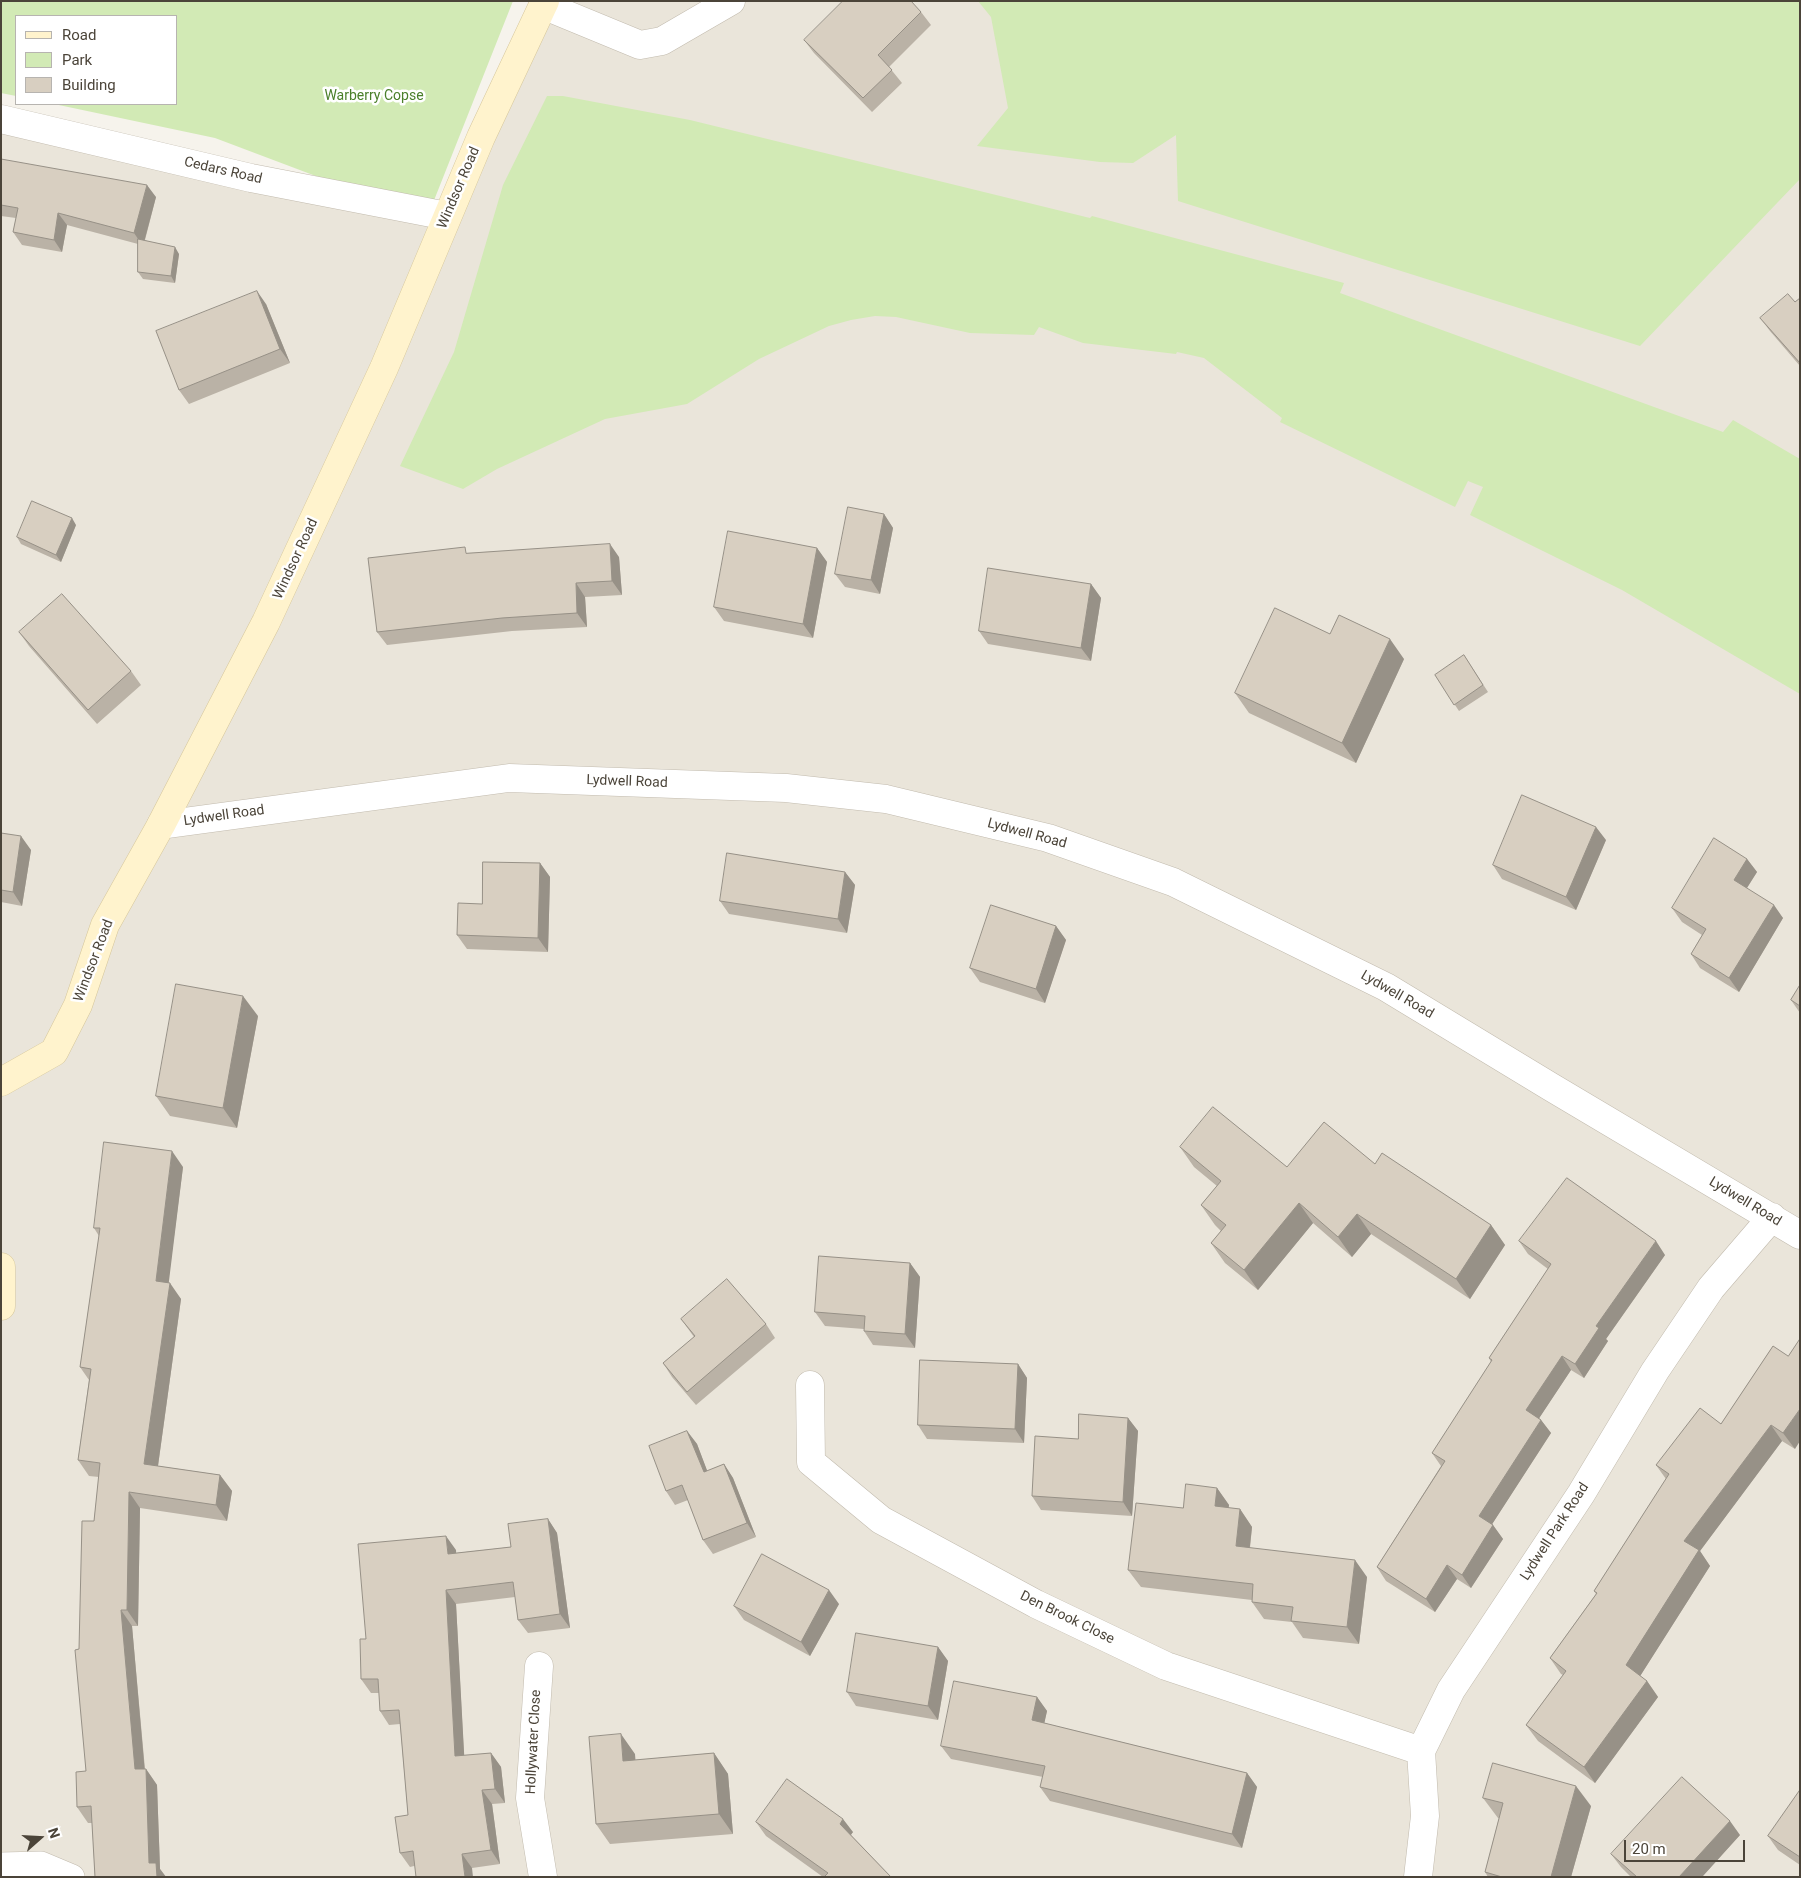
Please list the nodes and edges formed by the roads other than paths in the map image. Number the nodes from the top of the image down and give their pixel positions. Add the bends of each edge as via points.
1 (731, 1) edge
2 (544, 3) edge
3 (1, 119) edge
4 (447, 216) junction
5 (161, 825) junction
6 (1, 1082) edge
7 (1772, 1217) junction
8 (1800, 1235) edge
9 (1, 1267) edge
10 (1, 1306) edge
11 (810, 1385) dead end
12 (538, 1666) dead end
13 (1421, 1751) junction
14 (1, 1865) edge
15 (72, 1877) edge
16 (543, 1877) edge
17 (1418, 1877) edge

1 - 2 street via 662,41 640,45
2 - 4 street, Windsor Road
3 - 4 street, Cedars Road via 251,178
4 - 5 street, Windsor Road via 384,368 270,613
5 - 6 street, Windsor Road via 105,925 78,1005 54,1052
5 - 7 street, Lydwell Road via 509,778 786,788 886,798 1048,838 1173,882 1386,986 1551,1088
7 - 8 street, Lydwell Road
7 - 13 street, Lydwell Park Road via 1711,1288 1655,1372 1581,1494 1451,1690
9 - 10 street
11 - 13 street, Den Brook Close via 811,1462 881,1520 1036,1604 1166,1666
12 - 16 street, Hollywater Close via 530,1798
13 - 17 street, Lydwell Park Road via 1424,1816
14 - 15 lane via 41,1864

